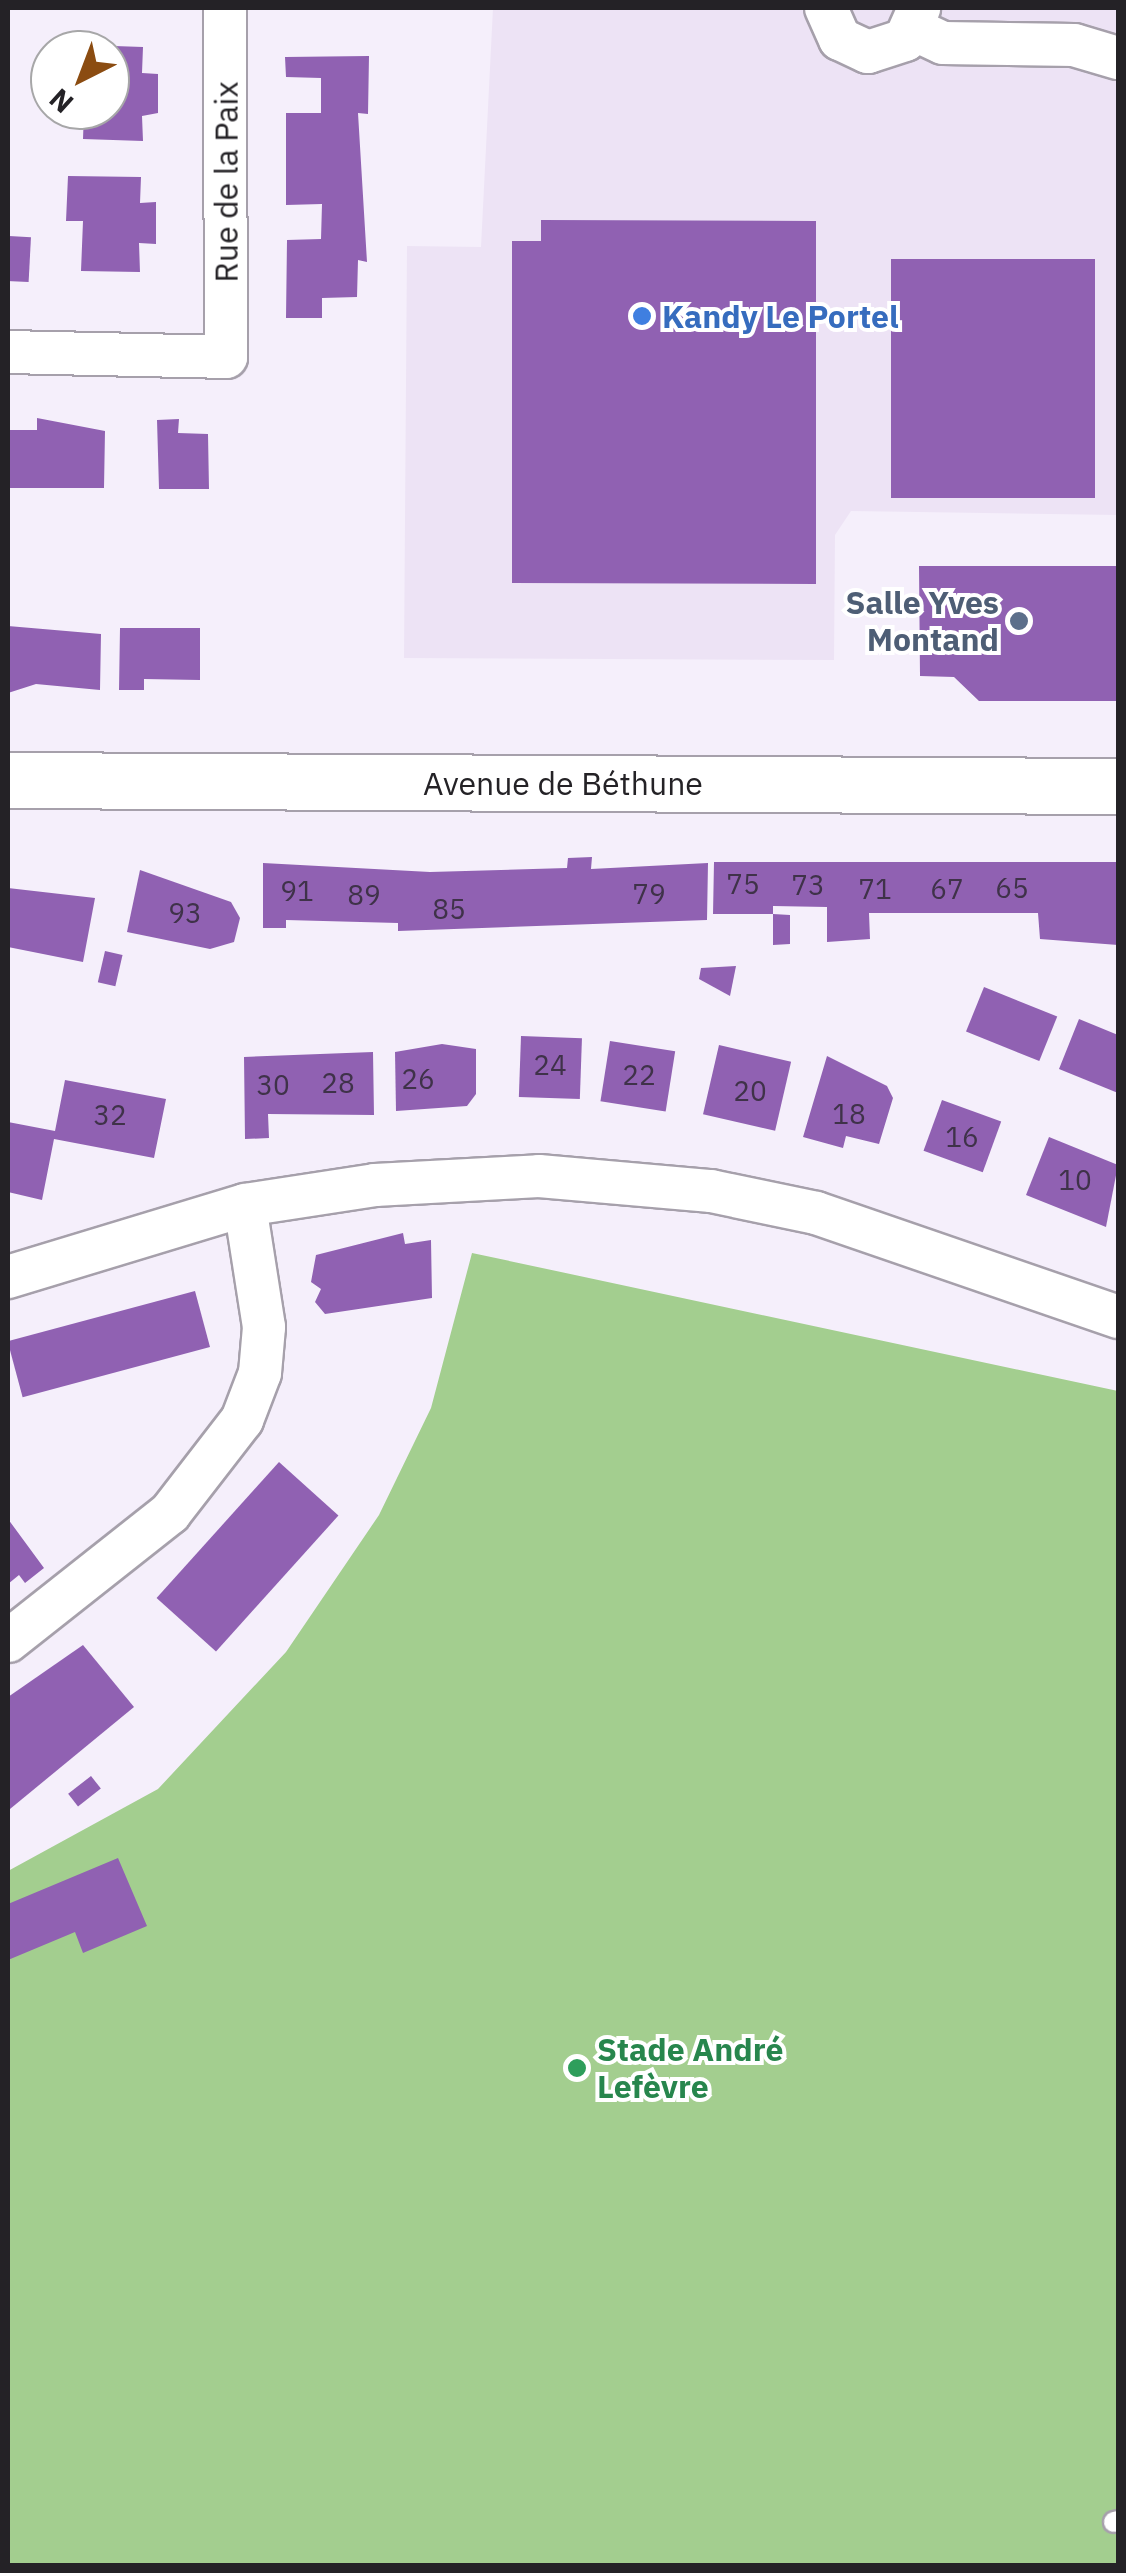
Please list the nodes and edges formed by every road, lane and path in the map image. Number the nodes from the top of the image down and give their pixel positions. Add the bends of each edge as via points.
1 (225, 8) edge
2 (826, 8) edge
3 (916, 18) edge
4 (1118, 58) edge
5 (8, 352) edge
6 (8, 780) edge
7 (1118, 786) edge
8 (245, 1204) junction
9 (8, 1277) edge
10 (1118, 1317) edge
11 (8, 1642) edge

1 - 5 street, Rue de la Paix via 226,357
2 - 3 street via 836,34 862,51 888,50
3 - 4 street via 943,43 1074,44
6 - 7 street, Avenue de Béthune
8 - 9 street
8 - 10 street via 506,1176 711,1190 886,1233
8 - 11 street via 264,1327 260,1373 242,1420 170,1513

